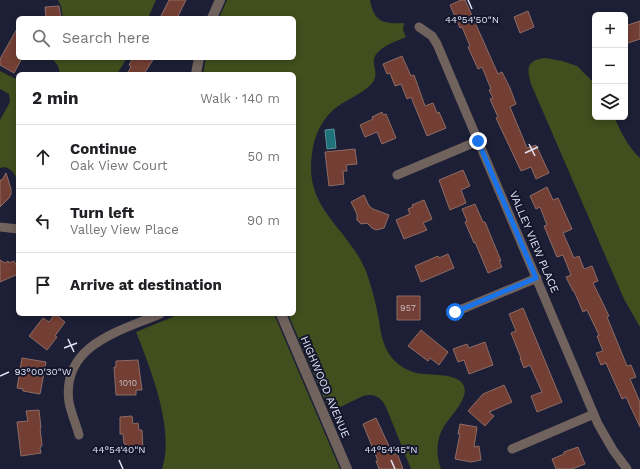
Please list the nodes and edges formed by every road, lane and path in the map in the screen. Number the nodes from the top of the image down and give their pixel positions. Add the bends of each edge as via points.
1 (220, 0) edge
2 (213, 16) edge
3 (418, 28) dead end
4 (199, 60) edge
5 (196, 72) edge
6 (478, 141) junction
7 (397, 175) dead end
8 (0, 227) edge
9 (16, 229) edge
10 (536, 278) junction
11 (455, 312) dead end
12 (155, 316) edge
13 (282, 316) edge
14 (594, 414) junction
15 (80, 435) dead end
16 (512, 448) dead end
17 (347, 469) edge
18 (627, 469) edge

1 - 2 street
3 - 6 street, VALLEY VIEW PLACE via 432,36 438,44
4 - 5 street
6 - 7 street
6 - 10 street, VALLEY VIEW PLACE
8 - 9 street
10 - 11 street
10 - 14 street, VALLEY VIEW PLACE
12 - 15 street via 100,340 79,359 71,375 69,396
13 - 17 street, HIGHWOOD AVENUE
14 - 16 street
14 - 18 street, VALLEY VIEW PLACE via 607,440

